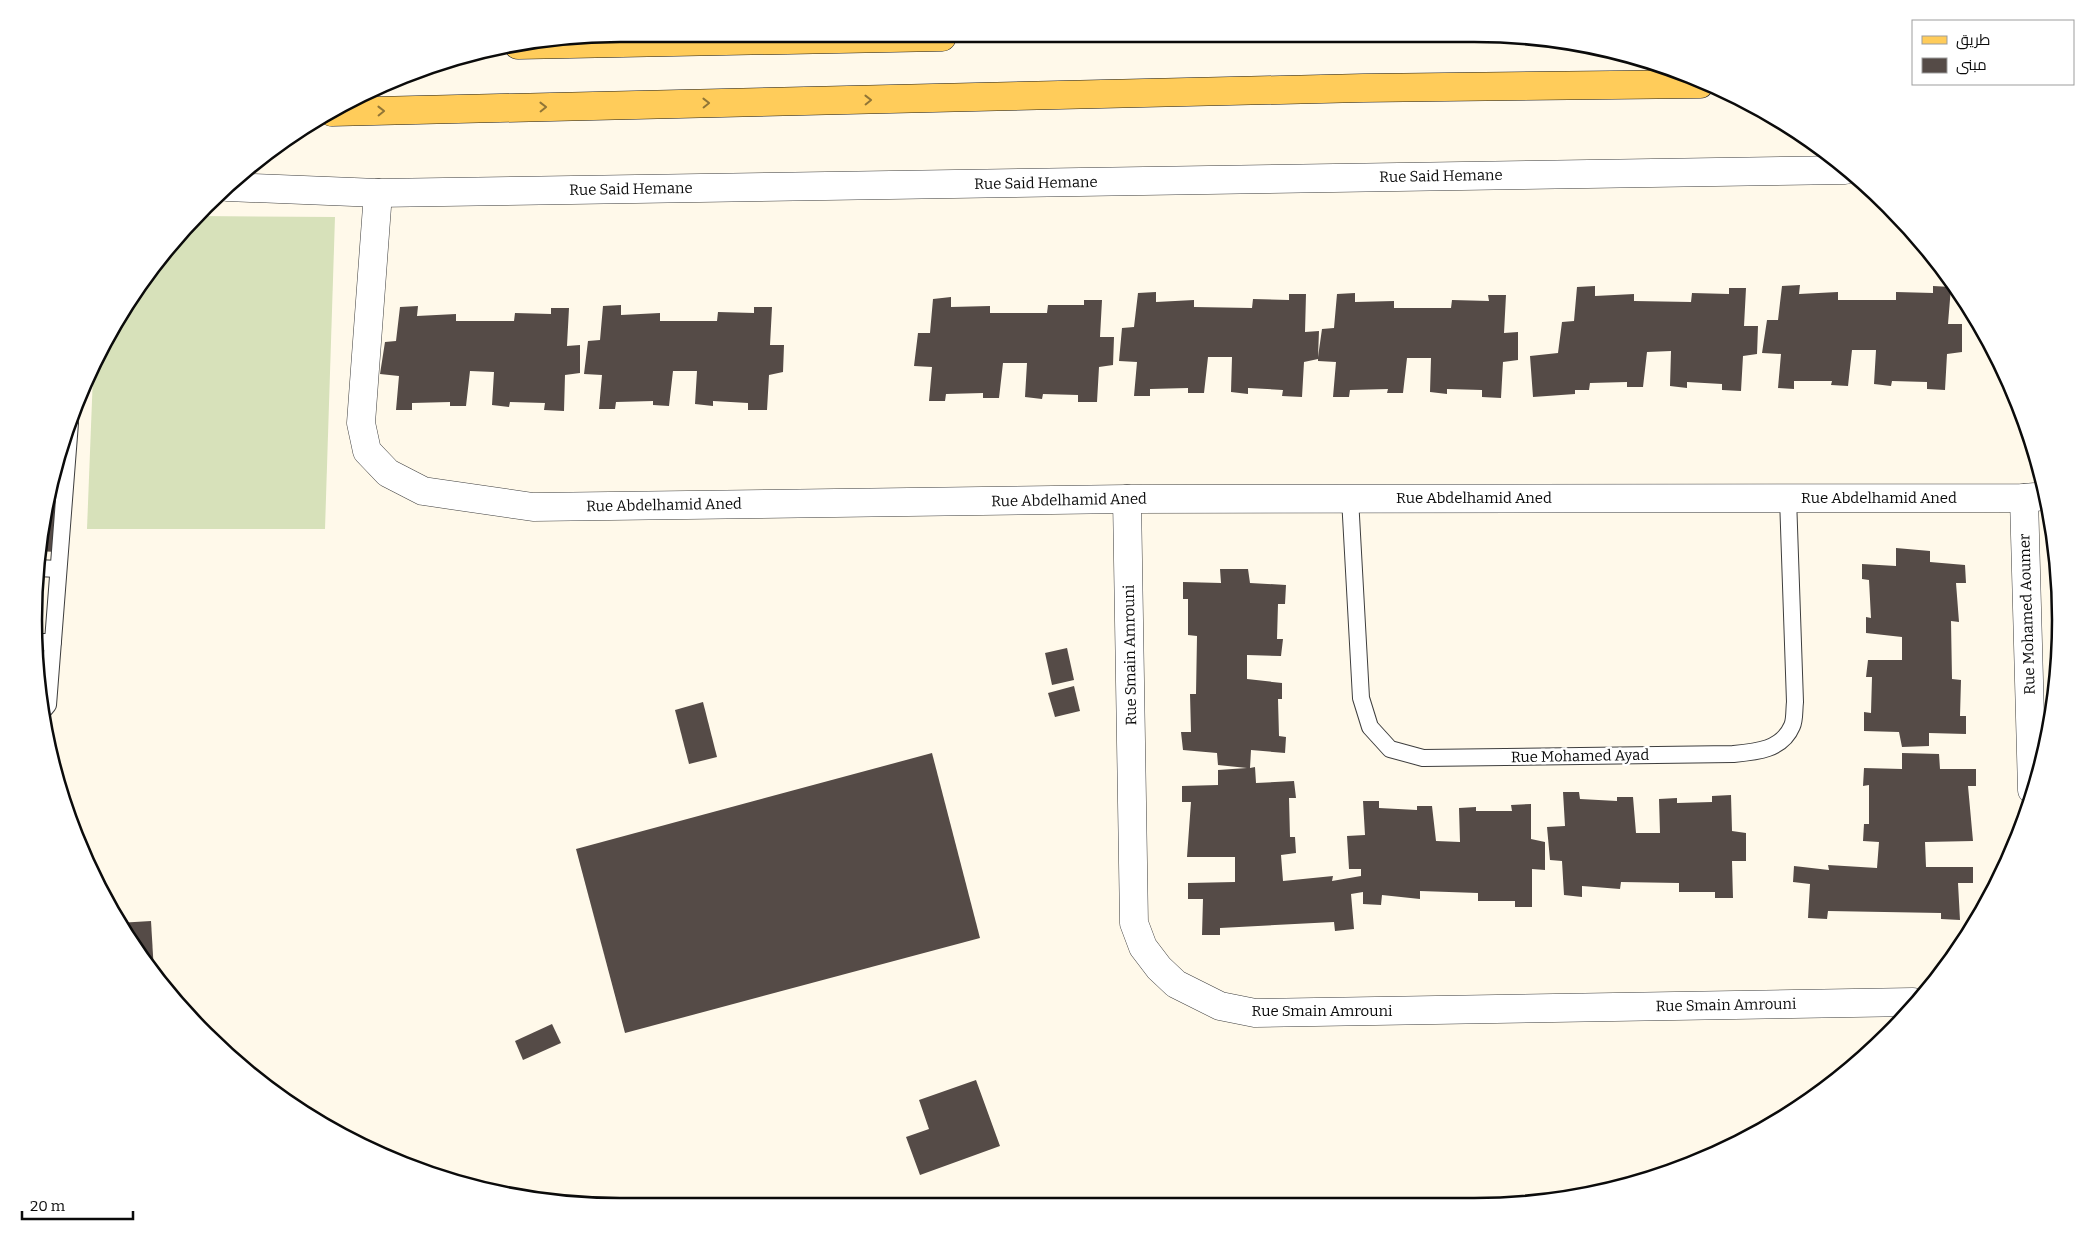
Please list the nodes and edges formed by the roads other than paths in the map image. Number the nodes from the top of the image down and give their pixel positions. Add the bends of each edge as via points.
1 (677, 42) edge
2 (589, 44) edge
3 (1690, 84) edge
4 (347, 112) edge
5 (1835, 170) edge
6 (237, 187) edge
7 (378, 193) junction
8 (68, 453) edge
9 (2035, 497) edge
10 (1350, 498) junction
11 (1788, 498) junction
12 (1127, 499) junction
13 (45, 568) edge
14 (58, 569) junction
15 (43, 642) edge
16 (53, 642) junction
17 (48, 702) edge
18 (2032, 769) edge
19 (1908, 1002) edge

1 - 2 main road
4 -> 3 main road via 1363,88
5 - 7 street, Rue Said Hemane
6 - 7 street, Rue Said Hemane
7 - 12 street, Rue Abdelhamid Aned via 361,423 367,451 388,473 422,491 533,507
8 - 14 lane
9 - 11 street, Rue Abdelhamid Aned
9 - 18 street, Rue Mohamed Aoumer
10 - 11 street, Rue Abdelhamid Aned
10 - 11 lane, Rue Mohamed Ayad via 1361,698 1370,727 1390,748 1423,758 1733,754 1762,752 1782,741 1792,726 1795,702
10 - 12 street, Rue Abdelhamid Aned
12 - 19 street, Rue Smain Amrouni via 1134,923 1143,947 1176,984 1220,1006 1254,1013
13 - 14 lane
14 - 16 lane
15 - 16 lane
16 - 17 lane

